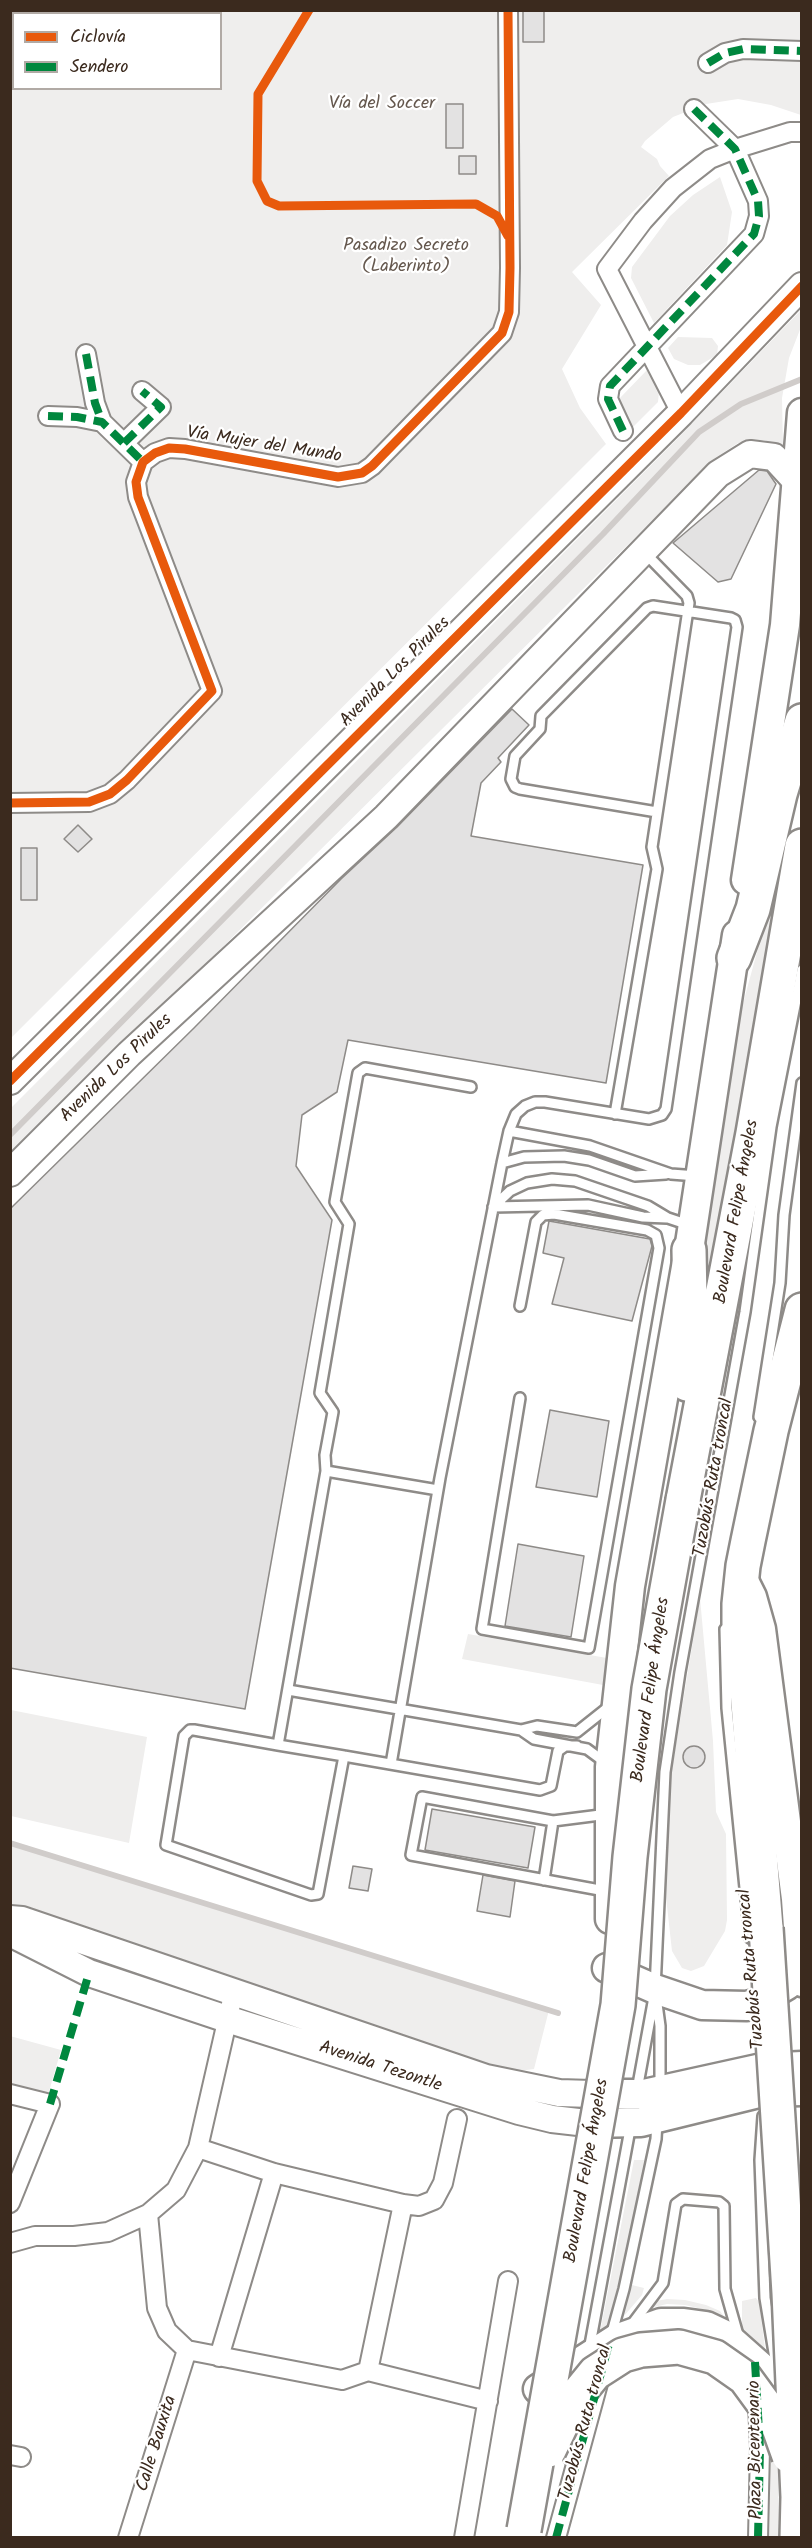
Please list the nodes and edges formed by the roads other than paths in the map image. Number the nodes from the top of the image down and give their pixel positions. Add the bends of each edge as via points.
1 (508, 10) edge
2 (801, 51) edge
3 (708, 63) dead end
4 (694, 109) dead end
5 (801, 132) edge
6 (735, 149) junction
7 (801, 286) edge
8 (649, 347) junction
9 (86, 354) dead end
10 (142, 391) dead end
11 (681, 413) junction
12 (801, 413) edge
13 (48, 416) dead end
14 (102, 422) junction
15 (623, 431) dead end
16 (124, 443) junction
17 (143, 462) junction
18 (796, 481) junction
19 (643, 551) junction
20 (688, 611) junction
21 (801, 721) edge
22 (10, 803) edge
23 (657, 812) junction
24 (801, 846) edge
25 (734, 958) junction
26 (801, 970) edge
27 (10, 1081) edge
28 (801, 1083) edge
29 (471, 1087) dead end
30 (615, 1114) junction
31 (509, 1131) junction
32 (502, 1163) junction
33 (10, 1173) edge
34 (671, 1174) junction
35 (699, 1176) junction
36 (493, 1207) junction
37 (677, 1235) junction
38 (520, 1306) dead end
39 (801, 1310) edge
40 (520, 1398) dead end
41 (758, 1424) dead end
42 (327, 1471) junction
43 (438, 1490) junction
44 (683, 1500) junction
45 (741, 1575) junction
46 (725, 1620) dead end
47 (288, 1689) junction
48 (616, 1699) junction
49 (400, 1709) junction
50 (522, 1730) junction
51 (278, 1745) junction
52 (577, 1746) junction
53 (344, 1756) junction
54 (391, 1764) junction
55 (610, 1767) junction
56 (610, 1814) junction
57 (553, 1821) junction
58 (543, 1880) junction
59 (612, 1892) junction
60 (14, 1931) edge
61 (752, 1950) dead end
62 (607, 1968) junction
63 (801, 1975) edge
64 (801, 1982) edge
65 (655, 1989) junction
66 (234, 1991) junction
67 (227, 2019) junction
68 (801, 2066) edge
69 (763, 2080) junction
70 (801, 2091) edge
71 (10, 2094) edge
72 (592, 2094) junction
73 (646, 2106) junction
74 (457, 2119) dead end
75 (587, 2123) junction
76 (198, 2148) junction
77 (274, 2173) junction
78 (772, 2192) dead end
79 (10, 2203) edge
80 (403, 2204) junction
81 (148, 2214) junction
82 (10, 2243) edge
83 (508, 2282) dead end
84 (779, 2308) dead end
85 (604, 2346) junction
86 (187, 2350) junction
87 (219, 2357) junction
88 (750, 2357) junction
89 (368, 2371) junction
90 (538, 2389) junction
91 (783, 2394) junction
92 (488, 2401) junction
93 (794, 2429) edge
94 (792, 2482) junction
95 (531, 2489) junction
96 (128, 2538) edge
97 (464, 2538) edge
98 (514, 2538) edge
99 (523, 2538) edge
100 (555, 2538) edge
101 (758, 2538) edge
102 (797, 2538) edge

1 - 17 street, Vía Mujer del Mundo via 509,312 497,340 362,473 338,477 169,448
2 - 3 street via 743,49
4 - 6 street
5 - 6 street
6 - 8 street via 758,201 754,234
6 - 8 street via 710,159 673,188 607,269
7 - 11 street, Avenida Los Pirules
8 - 11 street
8 - 15 street via 610,386 608,399
9 - 14 street
10 - 16 street via 161,407
11 - 27 street, Avenida Los Pirules
12 - 18 main road, Boulevard Felipe Ángeles
13 - 14 street
14 - 16 street
16 - 17 street
17 - 22 street via 136,482 138,496 212,691 110,794 89,802
18 - 19 street, Avenida Los Pirules via 774,457 750,454 718,474
18 - 25 main road, Boulevard Felipe Ángeles via 785,625
19 - 20 lane via 687,596
19 - 33 street, Avenida Los Pirules via 386,817 129,1054
20 - 23 lane
20 - 23 lane via 647,608 541,716 540,729 515,756 511,779 520,789
20 - 30 lane via 730,618 737,627 666,1109 662,1115 649,1119
21 - 25 highway via 753,909
23 - 30 lane via 652,847 657,869
24 - 44 highway, Boulevard Felipe Ángeles via 751,1145
25 - 35 main road, Boulevard Felipe Ángeles
26 - 65 lane, Tuzobús Ruta troncal via 771,1127 745,1312 665,1772
28 - 41 lane, Tuzobús Ruta troncal via 784,1215 780,1283
29 - 42 lane via 365,1068 358,1073 335,1202 350,1224 320,1393 333,1412 325,1455
30 - 31 lane via 535,1102 516,1114
31 - 32 lane
31 - 34 lane via 590,1146
32 - 34 lane via 524,1157 564,1156 635,1176
32 - 36 lane
34 - 35 lane
35 - 37 main road, Boulevard Felipe Ángeles
36 - 37 lane via 588,1205 643,1216
36 - 37 lane via 510,1191 527,1183 575,1181 648,1206
36 - 43 lane
37 - 38 lane via 656,1235 647,1230 543,1215 536,1222
37 - 40 lane via 590,1648 482,1629
37 - 44 highway via 691,1347 681,1432
37 - 48 main road, Boulevard Felipe Ángeles
39 - 45 highway
42 - 43 lane
42 - 47 lane
43 - 49 lane
44 - 95 highway, Boulevard Felipe Ángeles, bridge via 650,1689 618,2005
45 - 63 main road via 761,1629 796,1899
45 - 94 highway, bridge via 739,1624 766,1940 789,2293
46 - 61 lane, Tuzobús Ruta troncal via 727,1708
47 - 49 lane
47 - 51 lane
48 - 50 lane via 577,1732 537,1726
48 - 55 main road, Boulevard Felipe Ángeles
49 - 50 lane
49 - 54 lane
50 - 52 lane via 534,1739
51 - 53 lane
51 - 53 lane via 194,1730 186,1732 166,1845 311,1895 320,1891
52 - 54 lane via 565,1746 558,1751 551,1786 540,1790
52 - 55 lane via 594,1753
53 - 54 lane
55 - 56 main road, Boulevard Felipe Ángeles
56 - 57 lane
56 - 59 main road, Boulevard Felipe Ángeles
57 - 58 lane
57 - 58 lane via 422,1797 411,1855
58 - 59 lane
59 - 62 main road, Boulevard Felipe Ángeles
60 - 66 street, Avenida Tezontle
60 - 67 street, Avenida Tezontle via 89,1973
62 - 65 main road
62 - 72 main road, Boulevard Felipe Ángeles
63 - 64 main road
63 - 65 main road via 757,2003 737,2007 702,2005
65 - 73 lane, Tuzobús Ruta troncal
65 - 73 lane, Tuzobús Ruta troncal via 660,2026
66 - 67 street
66 - 72 street, Avenida Tezontle via 486,2078 560,2093
67 - 75 street, Avenida Tezontle via 519,2112
67 - 76 street
68 - 69 main road
69 - 70 main road
69 - 73 main road, Avenida Tezontle
69 - 78 lane
69 - 91 lane via 760,2160 765,2298
71 - 79 street via 50,2104
72 - 73 main road, Avenida Tezontle
72 - 75 main road, Boulevard Felipe Ángeles
73 - 75 main road, Avenida Tezontle
73 - 85 lane, Tuzobús Ruta troncal
73 - 85 lane, Tuzobús Ruta troncal via 656,2139 624,2289
74 - 80 street via 443,2183 434,2200 419,2206
75 - 90 main road, Boulevard Felipe Ángeles
76 - 77 street
76 - 81 street via 176,2190
77 - 80 street
77 - 87 street
80 - 89 street
81 - 82 street via 108,2232 35,2236
81 - 86 street via 157,2308 167,2331
83 - 92 street
84 - 91 lane
85 - 88 main road via 661,2323 684,2323 706,2326
85 - 88 lane via 636,2320 663,2283 676,2204 683,2199 719,2202 724,2206 725,2289 735,2327
85 - 90 main road
85 - 100 street, Tuzobús Ruta troncal
85 - 100 lane, Tuzobús Ruta troncal
86 - 87 street
86 - 96 street, Calle Bauxita
87 - 89 street via 342,2380
88 - 91 main road
88 - 101 street, Plaza Bicentenario via 760,2448
89 - 92 street
90 - 98 main road, Boulevard Felipe Ángeles
91 - 93 main road
92 - 97 street
93 - 94 lane
94 - 95 highway, bridge via 779,2428 745,2378 697,2350 660,2347 623,2355 595,2373 573,2400
94 - 102 highway, bridge
95 - 99 highway, Boulevard Felipe Ángeles, bridge

